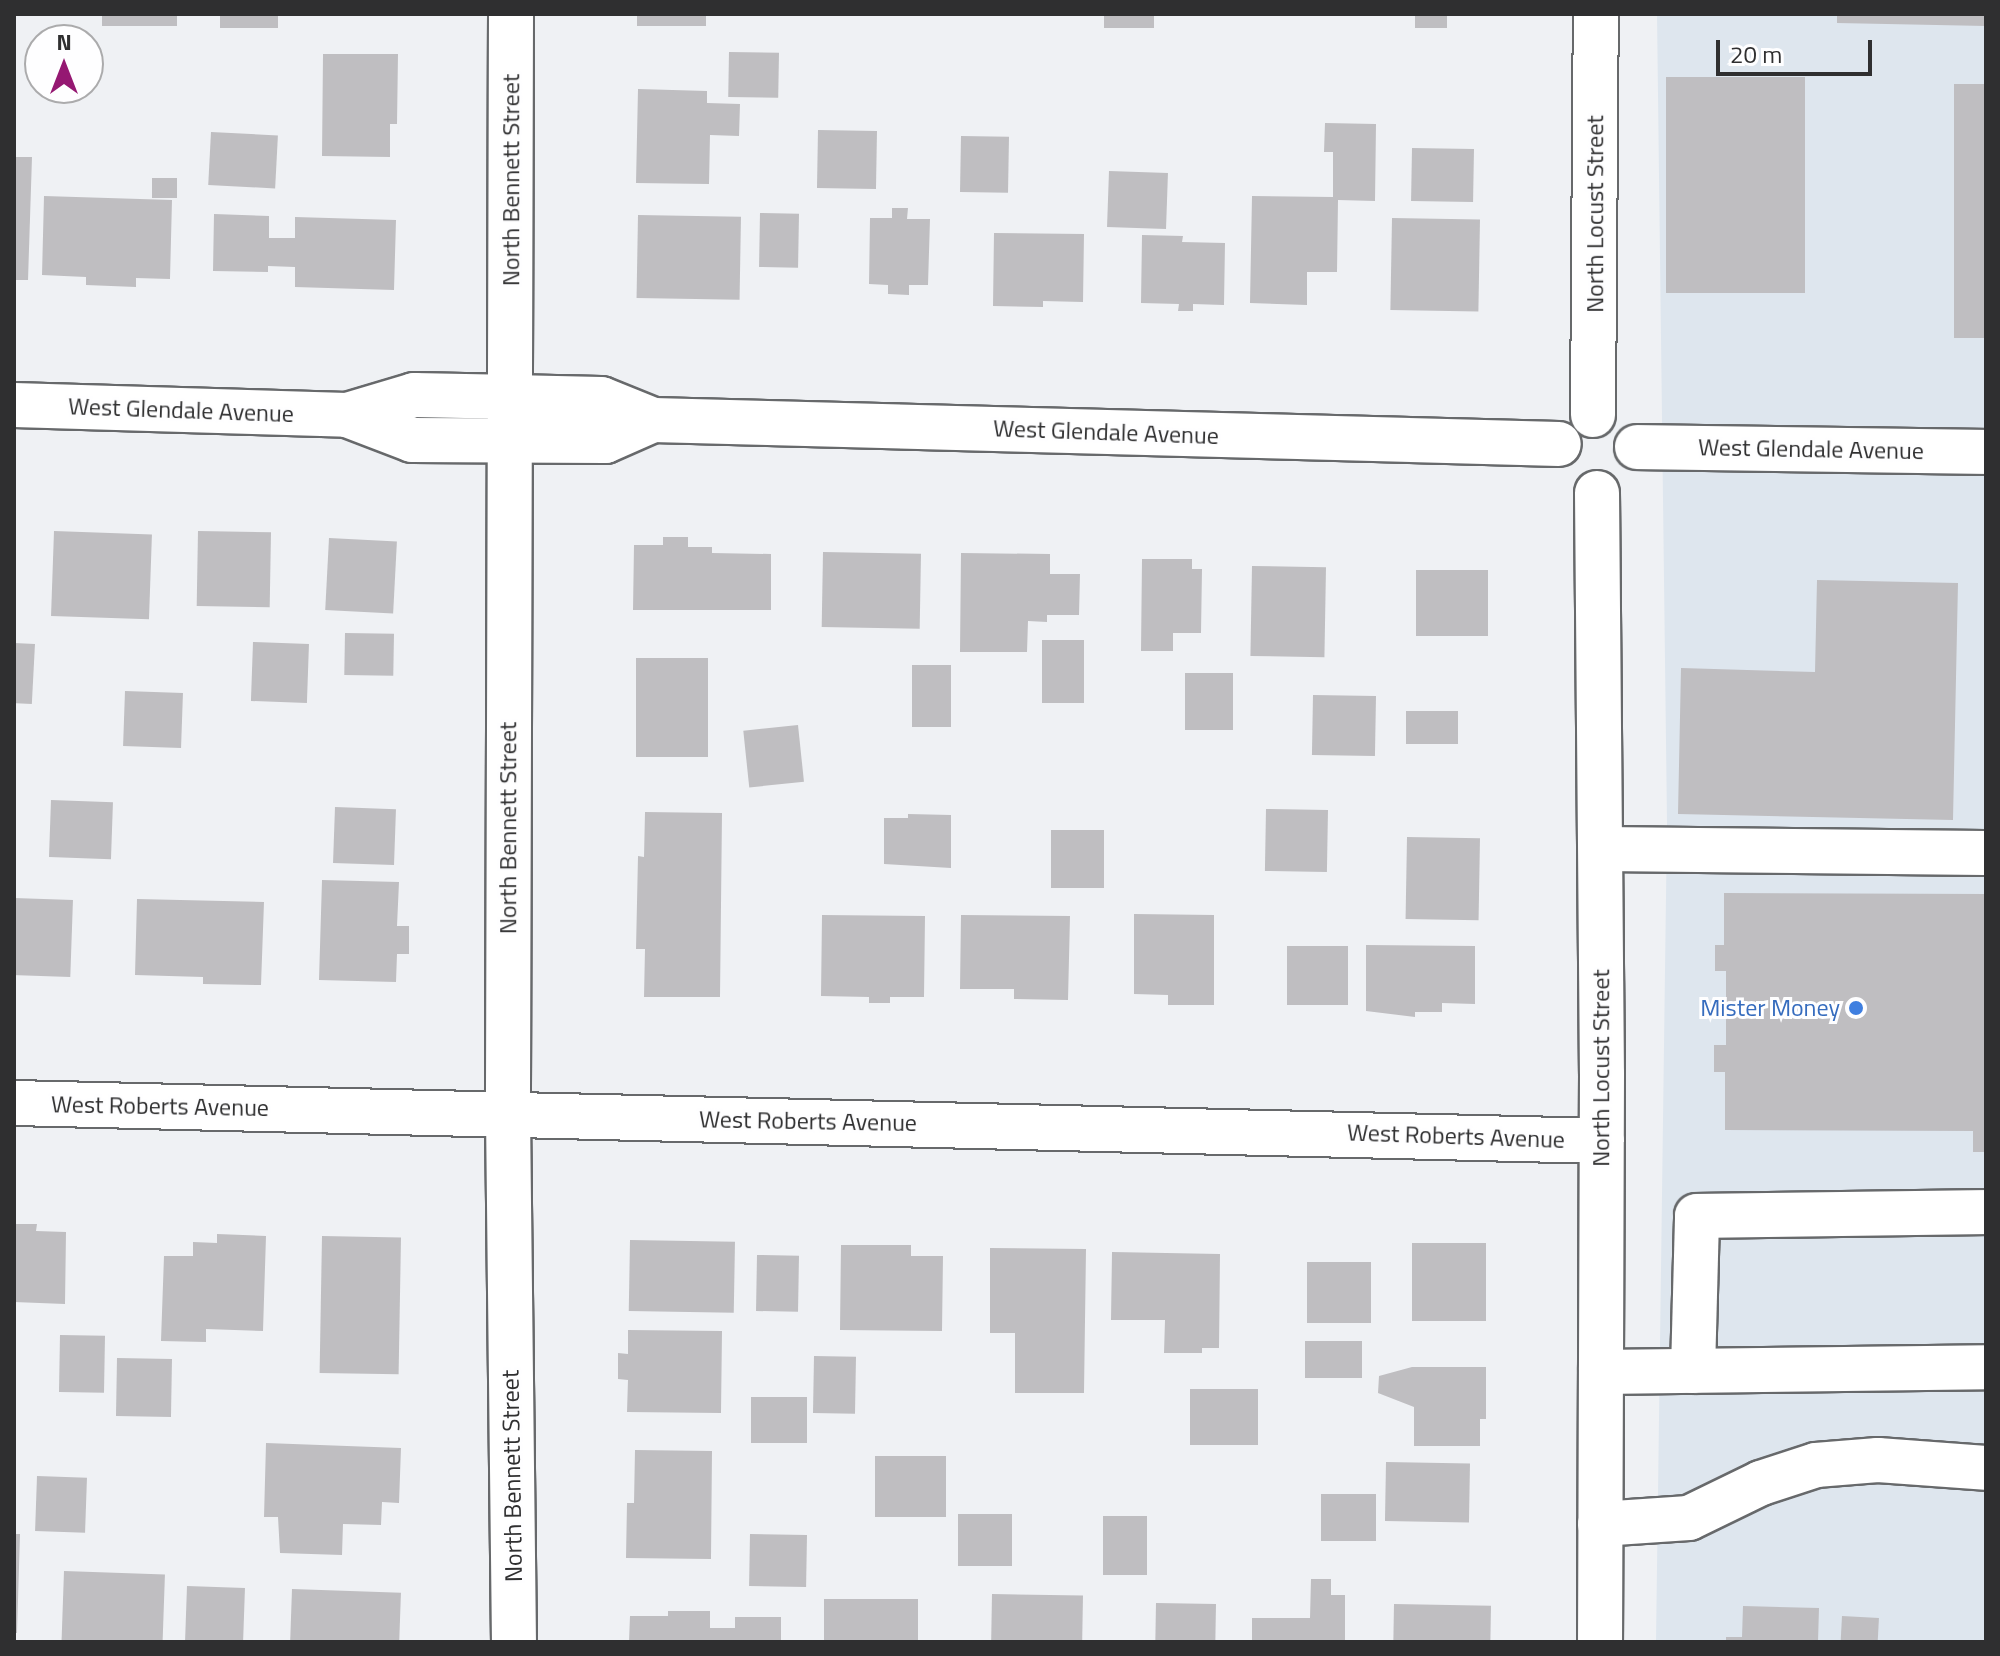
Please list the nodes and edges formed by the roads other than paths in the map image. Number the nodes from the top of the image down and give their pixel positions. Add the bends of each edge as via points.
1 (511, 14) edge
2 (1596, 14) edge
3 (510, 397) junction
4 (14, 405) edge
5 (347, 415) junction
6 (1593, 415) junction
7 (653, 420) junction
8 (509, 440) junction
9 (1559, 444) junction
10 (1637, 447) junction
11 (1986, 452) edge
12 (1597, 493) junction
13 (1601, 849) junction
14 (1986, 853) edge
15 (14, 1103) edge
16 (508, 1115) junction
17 (1602, 1141) junction
18 (1986, 1212) edge
19 (1986, 1367) edge
20 (1693, 1371) junction
21 (1601, 1372) junction
22 (1986, 1468) edge
23 (1600, 1524) junction
24 (514, 1642) edge
25 (1600, 1642) edge

1 - 3 street, North Bennett Street
2 - 6 street, North Locust Street
3 - 5 street, West Glendale Avenue via 414,395
3 - 7 street, West Glendale Avenue via 601,399
3 - 8 street, North Bennett Street
4 - 5 street, West Glendale Avenue
5 - 8 street, West Glendale Avenue via 406,439
6 - 9 street via 1571,424
6 - 10 street via 1616,419
7 - 8 street, West Glendale Avenue via 605,441
7 - 9 street, West Glendale Avenue
8 - 16 street, North Bennett Street
9 - 12 street via 1566,478
10 - 11 street, West Glendale Avenue
10 - 12 street via 1635,470 1628,479
12 - 13 street, North Locust Street
13 - 14 street
13 - 17 street, North Locust Street
15 - 16 street, West Roberts Avenue
16 - 17 street, West Roberts Avenue
16 - 24 street, North Bennett Street
17 - 21 street, North Locust Street
18 - 20 street via 1697,1216
19 - 20 street
20 - 21 street
21 - 23 street, North Locust Street
22 - 23 street via 1878,1460 1816,1465 1761,1483 1689,1518
23 - 25 street, North Locust Street

